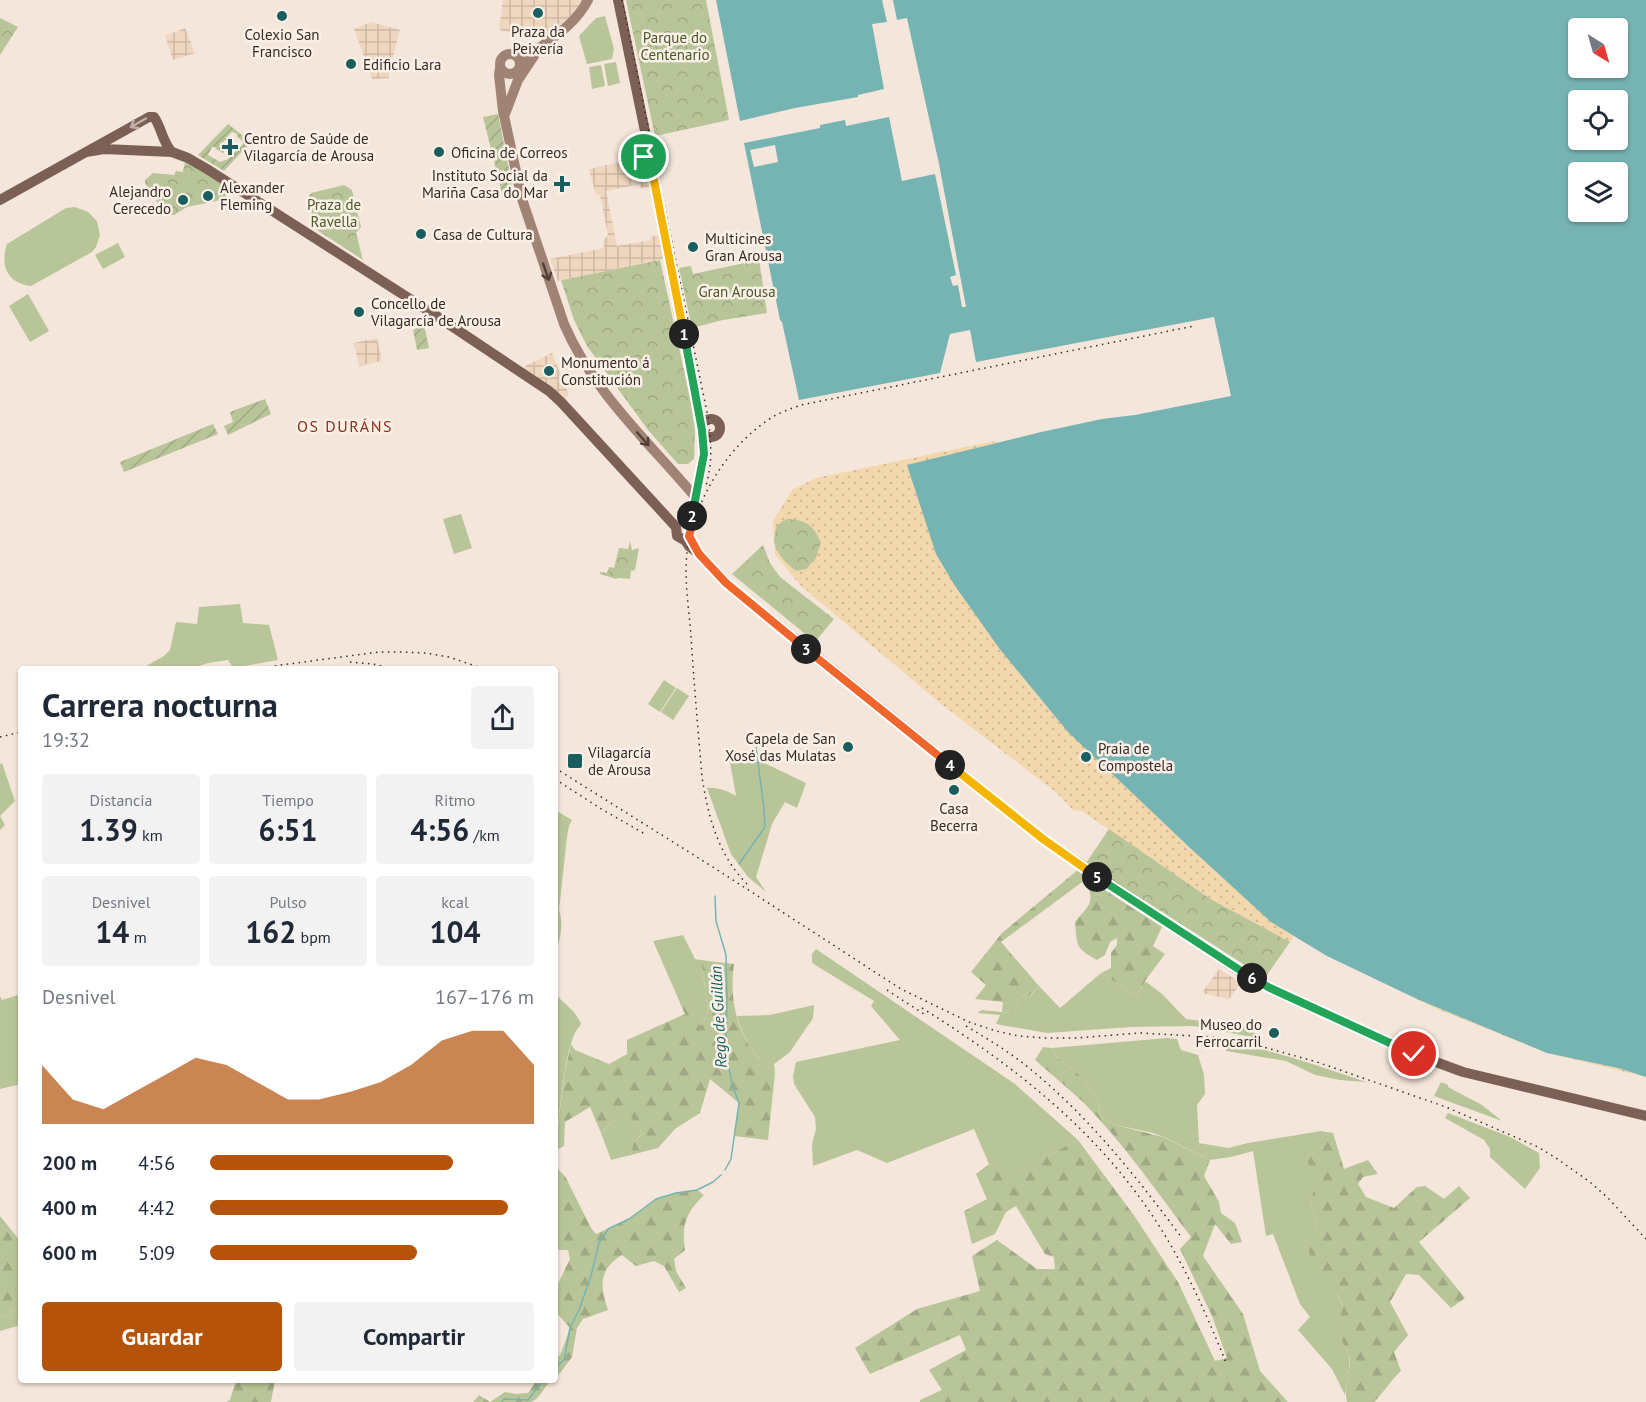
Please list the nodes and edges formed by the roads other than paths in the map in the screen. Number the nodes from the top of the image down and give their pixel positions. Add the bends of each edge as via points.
1 (588, 0) edge
2 (618, 0) edge
3 (500, 68) junction
4 (521, 69) junction
5 (504, 106) junction
6 (86, 152) junction
7 (172, 152) junction
8 (0, 200) edge
9 (699, 410) junction
10 (710, 419) junction
11 (702, 429) junction
12 (716, 435) junction
13 (704, 454) junction
14 (696, 498) junction
15 (684, 530) junction
16 (1646, 1116) edge

1 - 4 street via 581,13
2 - 9 main road via 647,141 640,151 649,158
3 - 4 street via 509,75
3 - 4 street via 501,59 509,54 515,55
3 - 5 street
4 - 5 street
5 -> 14 street via 527,216 571,340 620,412
6 - 7 main road
7 -> 6 main road via 157,121 150,116
6 - 8 main road
7 - 15 main road via 207,169 549,391
9 - 10 main road
9 - 11 main road
10 - 11 main road
10 - 12 main road via 719,425
11 - 12 main road via 708,436
11 - 13 main road
12 - 13 main road
13 - 14 main road
14 - 15 main road
15 - 16 main road via 689,546 731,587 1043,839 1241,972 1414,1054 1460,1071

